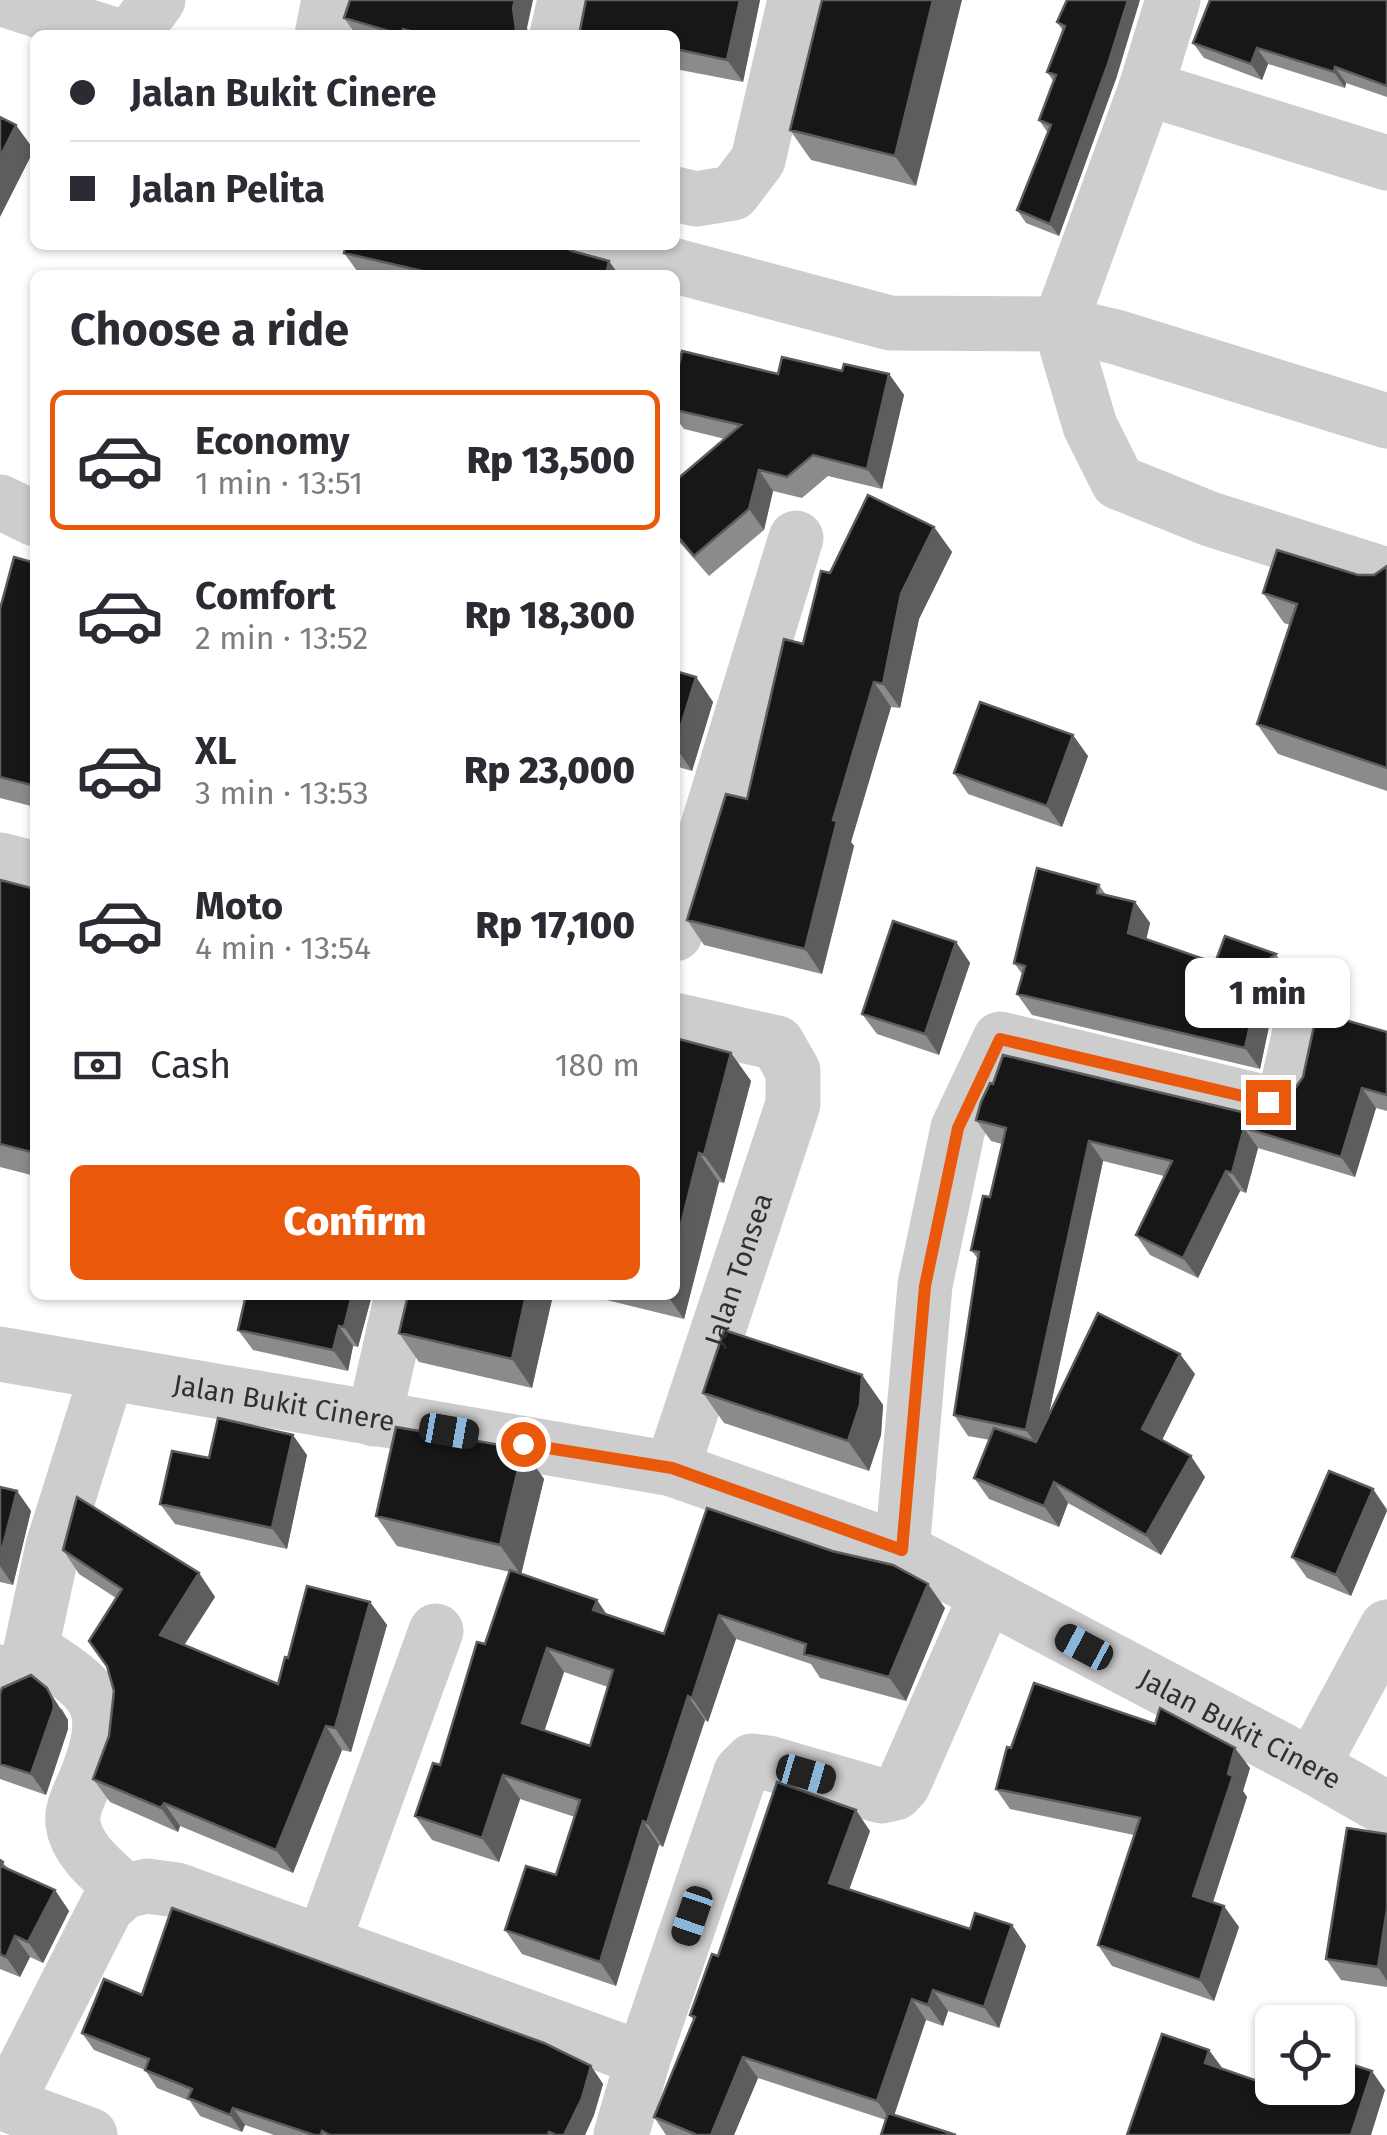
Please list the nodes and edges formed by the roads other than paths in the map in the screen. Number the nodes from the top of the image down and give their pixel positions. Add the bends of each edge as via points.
1 (6, 0) edge
2 (158, 0) edge
3 (329, 0) edge
4 (564, 0) edge
5 (795, 0) edge
6 (1173, 0) edge
7 (99, 30) edge
8 (136, 30) edge
9 (323, 30) edge
10 (558, 30) edge
11 (1146, 88) junction
12 (1387, 163) edge
13 (680, 195) edge
14 (615, 250) edge
15 (1060, 324) junction
16 (1387, 421) edge
17 (0, 502) edge
18 (30, 517) edge
19 (796, 538) dead end
20 (1387, 575) edge
21 (0, 860) edge
22 (30, 868) edge
23 (680, 918) edge
24 (1307, 1000) dead end
25 (680, 1021) edge
26 (401, 1300) edge
27 (0, 1354) edge
28 (107, 1374) junction
29 (374, 1419) junction
30 (672, 1468) junction
31 (902, 1550) junction
32 (986, 1596) junction
33 (1387, 1626) edge
34 (436, 1631) dead end
35 (16, 1660) edge
36 (1312, 1766) junction
37 (1387, 1809) edge
38 (124, 1892) junction
39 (324, 1940) junction
40 (643, 2059) junction
41 (3, 2103) edge
42 (90, 2135) edge
43 (621, 2135) edge

1 - 7 street
2 - 8 street
3 - 9 street
4 - 10 street
5 - 13 street via 758,160 733,194 696,200
6 - 11 street
11 - 12 street
11 - 15 street
14 - 15 street via 890,323
15 - 16 street
15 - 20 street via 1090,426 1118,482
17 - 18 street
19 - 23 street
21 - 22 street
24 - 31 street via 1287,1089 1268,1102 1000,1039 958,1128 925,1286
25 - 30 street, Jalan Tonsea via 777,1043 793,1071 793,1104
26 - 29 street
27 - 28 street, Jalan Bukit Cinere
28 - 29 street, Jalan Bukit Cinere
28 - 35 street
29 - 30 street, Jalan Bukit Cinere
30 - 31 street, Jalan Bukit Cinere
31 - 32 street, Jalan Bukit Cinere
32 - 36 street, Jalan Bukit Cinere
32 - 40 street via 895,1794 882,1796 768,1763 752,1762 741,1772
33 - 36 street
34 - 39 street
35 - 38 street via 80,1680 99,1707 99,1747 73,1824 83,1850
36 - 37 street, Jalan Bukit Cinere
38 - 39 street via 147,1886 177,1890
38 - 41 street via 107,1906
39 - 40 street
40 - 43 street
41 - 42 street

